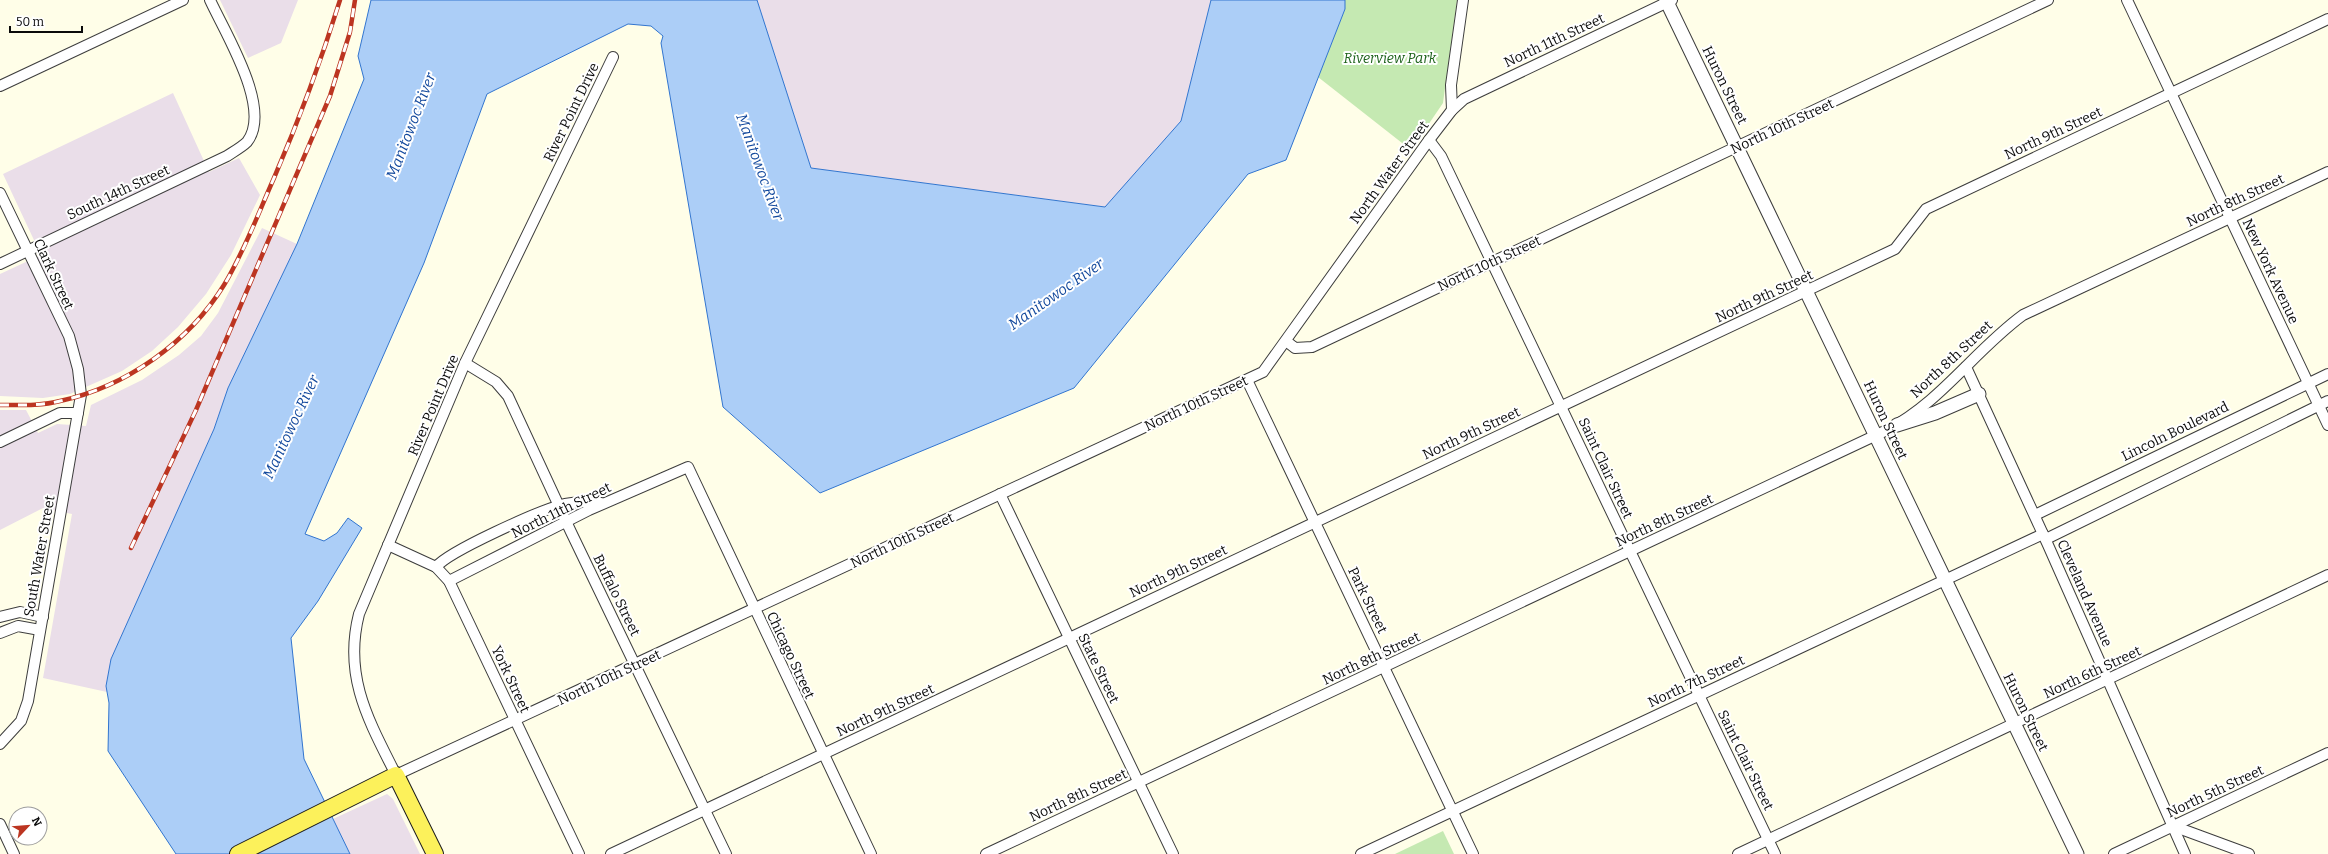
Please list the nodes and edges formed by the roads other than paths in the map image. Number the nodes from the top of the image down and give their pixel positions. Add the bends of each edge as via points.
1 (183, 0) edge
2 (210, 0) edge
3 (1463, 0) edge
4 (2048, 0) edge
5 (2127, 0) edge
6 (1668, 1) edge
7 (2328, 19) edge
8 (613, 57) dead end
9 (0, 86) edge
10 (2171, 92) junction
11 (1452, 110) junction
12 (1429, 140) junction
13 (1737, 147) junction
14 (2328, 172) edge
15 (0, 193) edge
16 (2231, 218) junction
17 (28, 250) junction
18 (1491, 262) junction
19 (0, 264) edge
20 (1808, 291) junction
21 (1286, 341) junction
22 (465, 363) junction
23 (1966, 367) junction
24 (78, 369) joint
25 (2328, 374) edge
26 (1247, 380) junction
27 (2308, 383) junction
28 (1979, 394) junction
29 (2323, 404) edge
30 (1561, 406) junction
31 (78, 413) junction
32 (1897, 425) junction
33 (2328, 425) edge
34 (1876, 436) junction
35 (0, 442) edge
36 (688, 467) joint
37 (1000, 494) junction
38 (603, 504) junction
39 (559, 506) junction
40 (2035, 515) junction
41 (567, 523) junction
42 (1315, 523) junction
43 (2044, 536) junction
44 (388, 545) junction
45 (1629, 552) junction
46 (436, 567) junction
47 (2328, 576) edge
48 (1945, 580) junction
49 (449, 581) junction
50 (755, 610) junction
51 (0, 617) edge
52 (43, 617) junction
53 (40, 630) junction
54 (0, 633) edge
55 (1070, 637) junction
56 (635, 666) junction
57 (1385, 667) junction
58 (2109, 680) junction
59 (1699, 695) junction
60 (515, 721) junction
61 (2014, 724) junction
62 (14, 730) junction
63 (0, 733) edge
64 (0, 744) edge
65 (2328, 753) edge
66 (823, 755) junction
67 (396, 775) junction
68 (1138, 782) junction
69 (705, 811) junction
70 (1452, 812) junction
71 (0, 824) edge
72 (2173, 826) junction
73 (1768, 840) junction
74 (14, 854) edge
75 (238, 854) edge
76 (435, 854) edge
77 (579, 854) edge
78 (611, 854) edge
79 (726, 854) edge
80 (871, 854) edge
81 (986, 854) edge
82 (1173, 854) edge
83 (1361, 854) edge
84 (1473, 854) edge
85 (1738, 854) edge
86 (1775, 854) edge
87 (2077, 854) edge
88 (2114, 854) edge
89 (2186, 854) edge
90 (2250, 854) edge

1 - 9 street
2 - 17 street, South 14th Street via 252,90 256,121 247,142 227,156
3 - 11 street via 1451,85
4 - 13 street, North 10th Street
5 - 10 street, New York Avenue
6 - 11 street, North 11th Street via 1464,99
6 - 13 street, Huron Street
7 - 10 street, North 9th Street
8 - 22 street, River Point Drive
10 - 16 street, New York Avenue
10 - 20 street, North 9th Street via 1926,209 1895,249
11 - 12 street, North Water Street
12 - 18 street, Saint Clair Street via 1441,156
12 - 21 street, North Water Street
13 - 18 street, North 10th Street
13 - 20 street, Huron Street
14 - 16 street, North 8th Street
15 - 17 street, Clark Street
16 - 23 street, North 8th Street via 2023,315 2002,330
16 - 27 street, New York Avenue
17 - 19 street, South 14th Street
17 - 24 street, Clark Street via 68,336
18 - 21 street, North 10th Street via 1312,347 1295,348
18 - 30 street, Saint Clair Street
20 - 30 street, North 9th Street
20 - 34 street, Huron Street
21 - 26 street, North 10th Street via 1263,372
22 - 39 street, Buffalo Street via 496,382 508,396
22 - 44 street, River Point Drive
23 - 28 street, Cleveland Avenue
23 - 32 street, North 8th Street via 1936,396
24 - 31 street, South Water Street via 81,395
25 - 27 street, Lincoln Boulevard
26 - 37 street, North 10th Street
26 - 42 street, Park Street
27 - 29 street, New York Avenue
27 - 40 street, Lincoln Boulevard
28 - 32 street via 1935,413
28 - 40 street, Cleveland Avenue
29 - 33 street, New York Avenue
29 - 43 street
30 - 42 street, North 9th Street
30 - 45 street, Saint Clair Street
31 - 35 street via 60,413
31 - 52 street, South Water Street
32 - 34 street, North 8th Street
34 - 45 street, North 8th Street
34 - 48 street, Huron Street
36 - 38 street, North 11th Street
36 - 50 street, Chicago Street
37 - 50 street, North 10th Street
37 - 55 street, State Street
38 - 39 street, North 11th Street via 582,502
38 - 41 street, North 11th Street
39 - 41 street, Buffalo Street
39 - 46 street, North 11th Street via 452,554
40 - 43 street, Cleveland Avenue
41 - 49 street, North 11th Street
41 - 56 street, Buffalo Street
42 - 55 street, North 9th Street
42 - 57 street, Park Street
43 - 48 street, North 7th Street
43 - 58 street, Cleveland Avenue
44 - 46 street, York Street
44 - 67 street, River Point Drive via 359,614 355,632 355,667 357,688 365,712
45 - 57 street, North 8th Street
45 - 59 street, Saint Clair Street
46 - 49 street, York Street
47 - 58 street, North 6th Street
48 - 59 street, North 7th Street
48 - 61 street, Huron Street
49 - 60 street, York Street
50 - 56 street, North 10th Street
50 - 66 street, Chicago Street
51 - 52 street via 20,612
52 - 53 street, South Water Street
53 - 54 street via 18,626
53 - 62 street, South Water Street via 28,701
55 - 66 street, North 9th Street
55 - 68 street, State Street
56 - 60 street, North 10th Street
56 - 69 street, Buffalo Street
57 - 68 street, North 8th Street
57 - 70 street, Park Street
58 - 61 street, North 6th Street
58 - 72 street, Cleveland Avenue
59 - 70 street, North 7th Street
59 - 73 street, Saint Clair Street
60 - 67 street, North 10th Street
60 - 77 street, York Street
61 - 73 street, North 6th Street
61 - 87 street, Huron Street
62 - 63 street
62 - 64 street, South Water Street
65 - 72 street, North 5th Street
66 - 69 street, North 9th Street
66 - 80 street, Chicago Street
67 - 75 main road, North 10th Street
67 - 76 main road
68 - 81 street, North 8th Street
68 - 82 street, State Street
69 - 78 street, North 9th Street
69 - 79 street, Buffalo Street
70 - 83 street, North 7th Street
70 - 84 street, Park Street
71 - 74 street
72 - 88 street, North 5th Street
72 - 89 street, Cleveland Avenue
72 - 90 street
73 - 85 street, North 6th Street
73 - 86 street, Saint Clair Street

